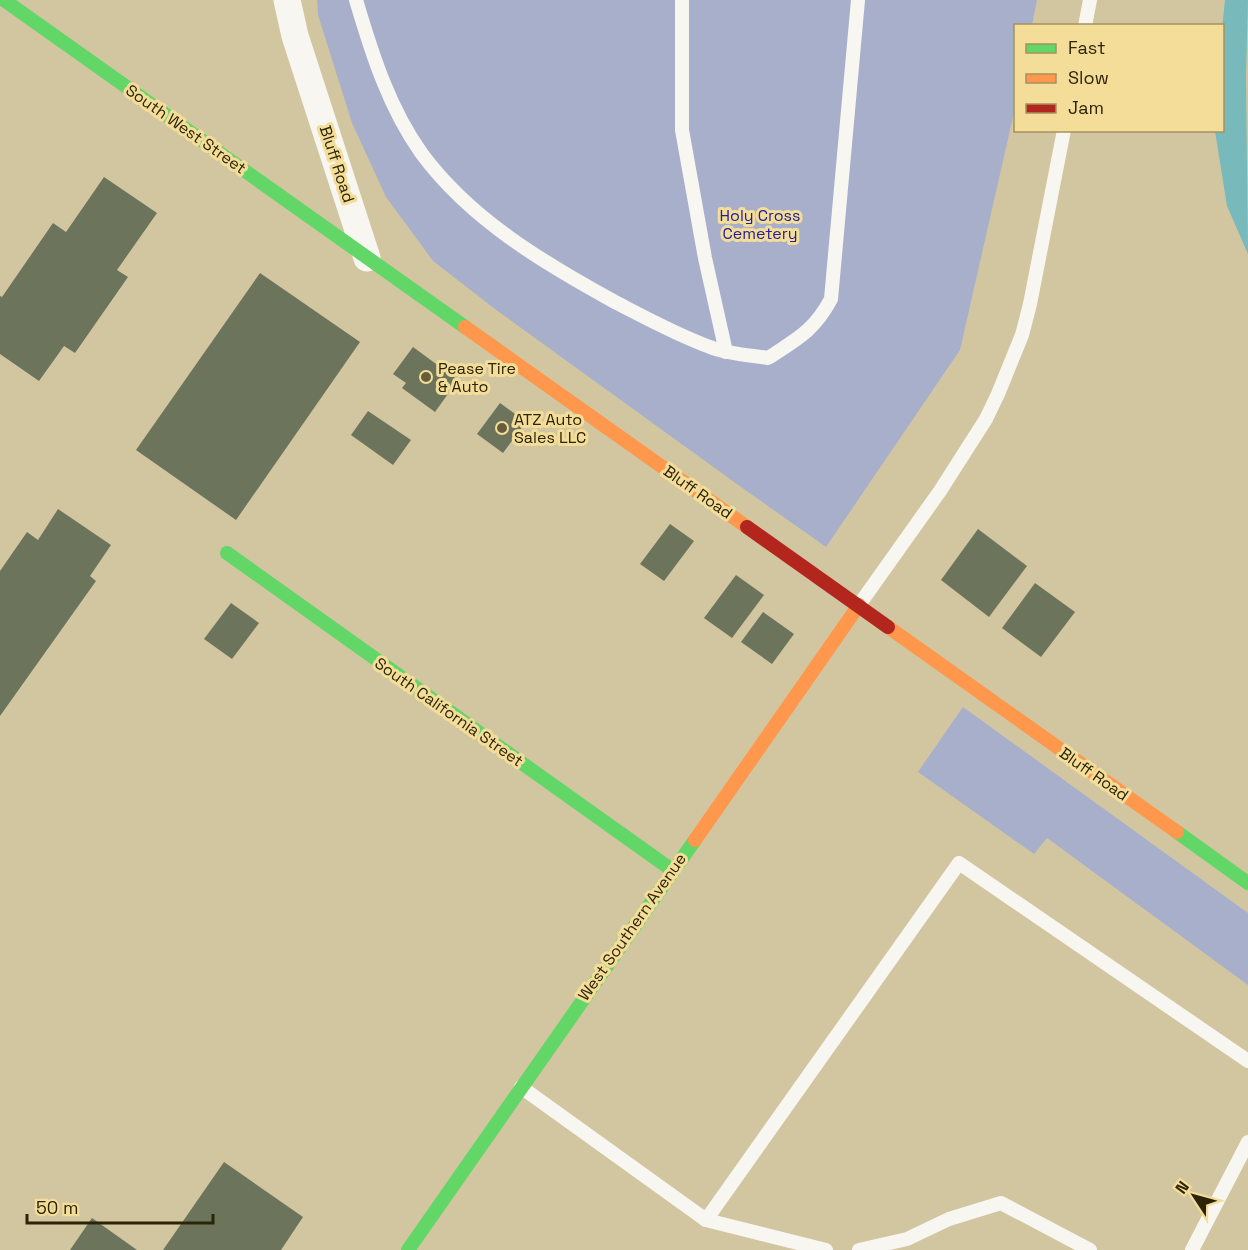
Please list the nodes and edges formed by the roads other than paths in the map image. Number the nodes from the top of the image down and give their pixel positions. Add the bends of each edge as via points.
1 (4, 0) edge
2 (287, 0) edge
3 (356, 0) edge
4 (682, 0) edge
5 (858, 0) edge
6 (1090, 0) edge
7 (1085, 24) edge
8 (1064, 132) edge
9 (368, 258) junction
10 (726, 352) junction
11 (227, 553) dead end
12 (859, 605) junction
13 (672, 870) junction
14 (1248, 883) edge
15 (1248, 1061) edge
16 (521, 1087) junction
17 (1248, 1142) edge
18 (706, 1220) junction
19 (408, 1250) edge
20 (825, 1250) edge
21 (859, 1250) edge
22 (1090, 1250) edge
23 (1192, 1250) edge

1 - 9 main road, South West Street
2 - 9 street, Bluff Road via 295,36
3 - 10 lane via 372,56 394,108 422,153 454,192 491,225 572,278 651,321
4 - 10 lane via 682,130
5 - 10 lane via 831,299 821,318 805,334 768,358
6 - 7 lane
8 - 12 lane via 1030,304 1010,366 986,419
9 - 12 main road, Bluff Road
11 - 13 main road, South California Street
12 - 13 main road, West Southern Avenue
12 - 14 main road, Bluff Road
13 - 16 main road, West Southern Avenue
15 - 18 lane via 959,863
16 - 18 lane
16 - 19 main road, West Southern Avenue
17 - 23 lane
18 - 20 lane
21 - 22 lane via 907,1239 949,1219 1001,1203

